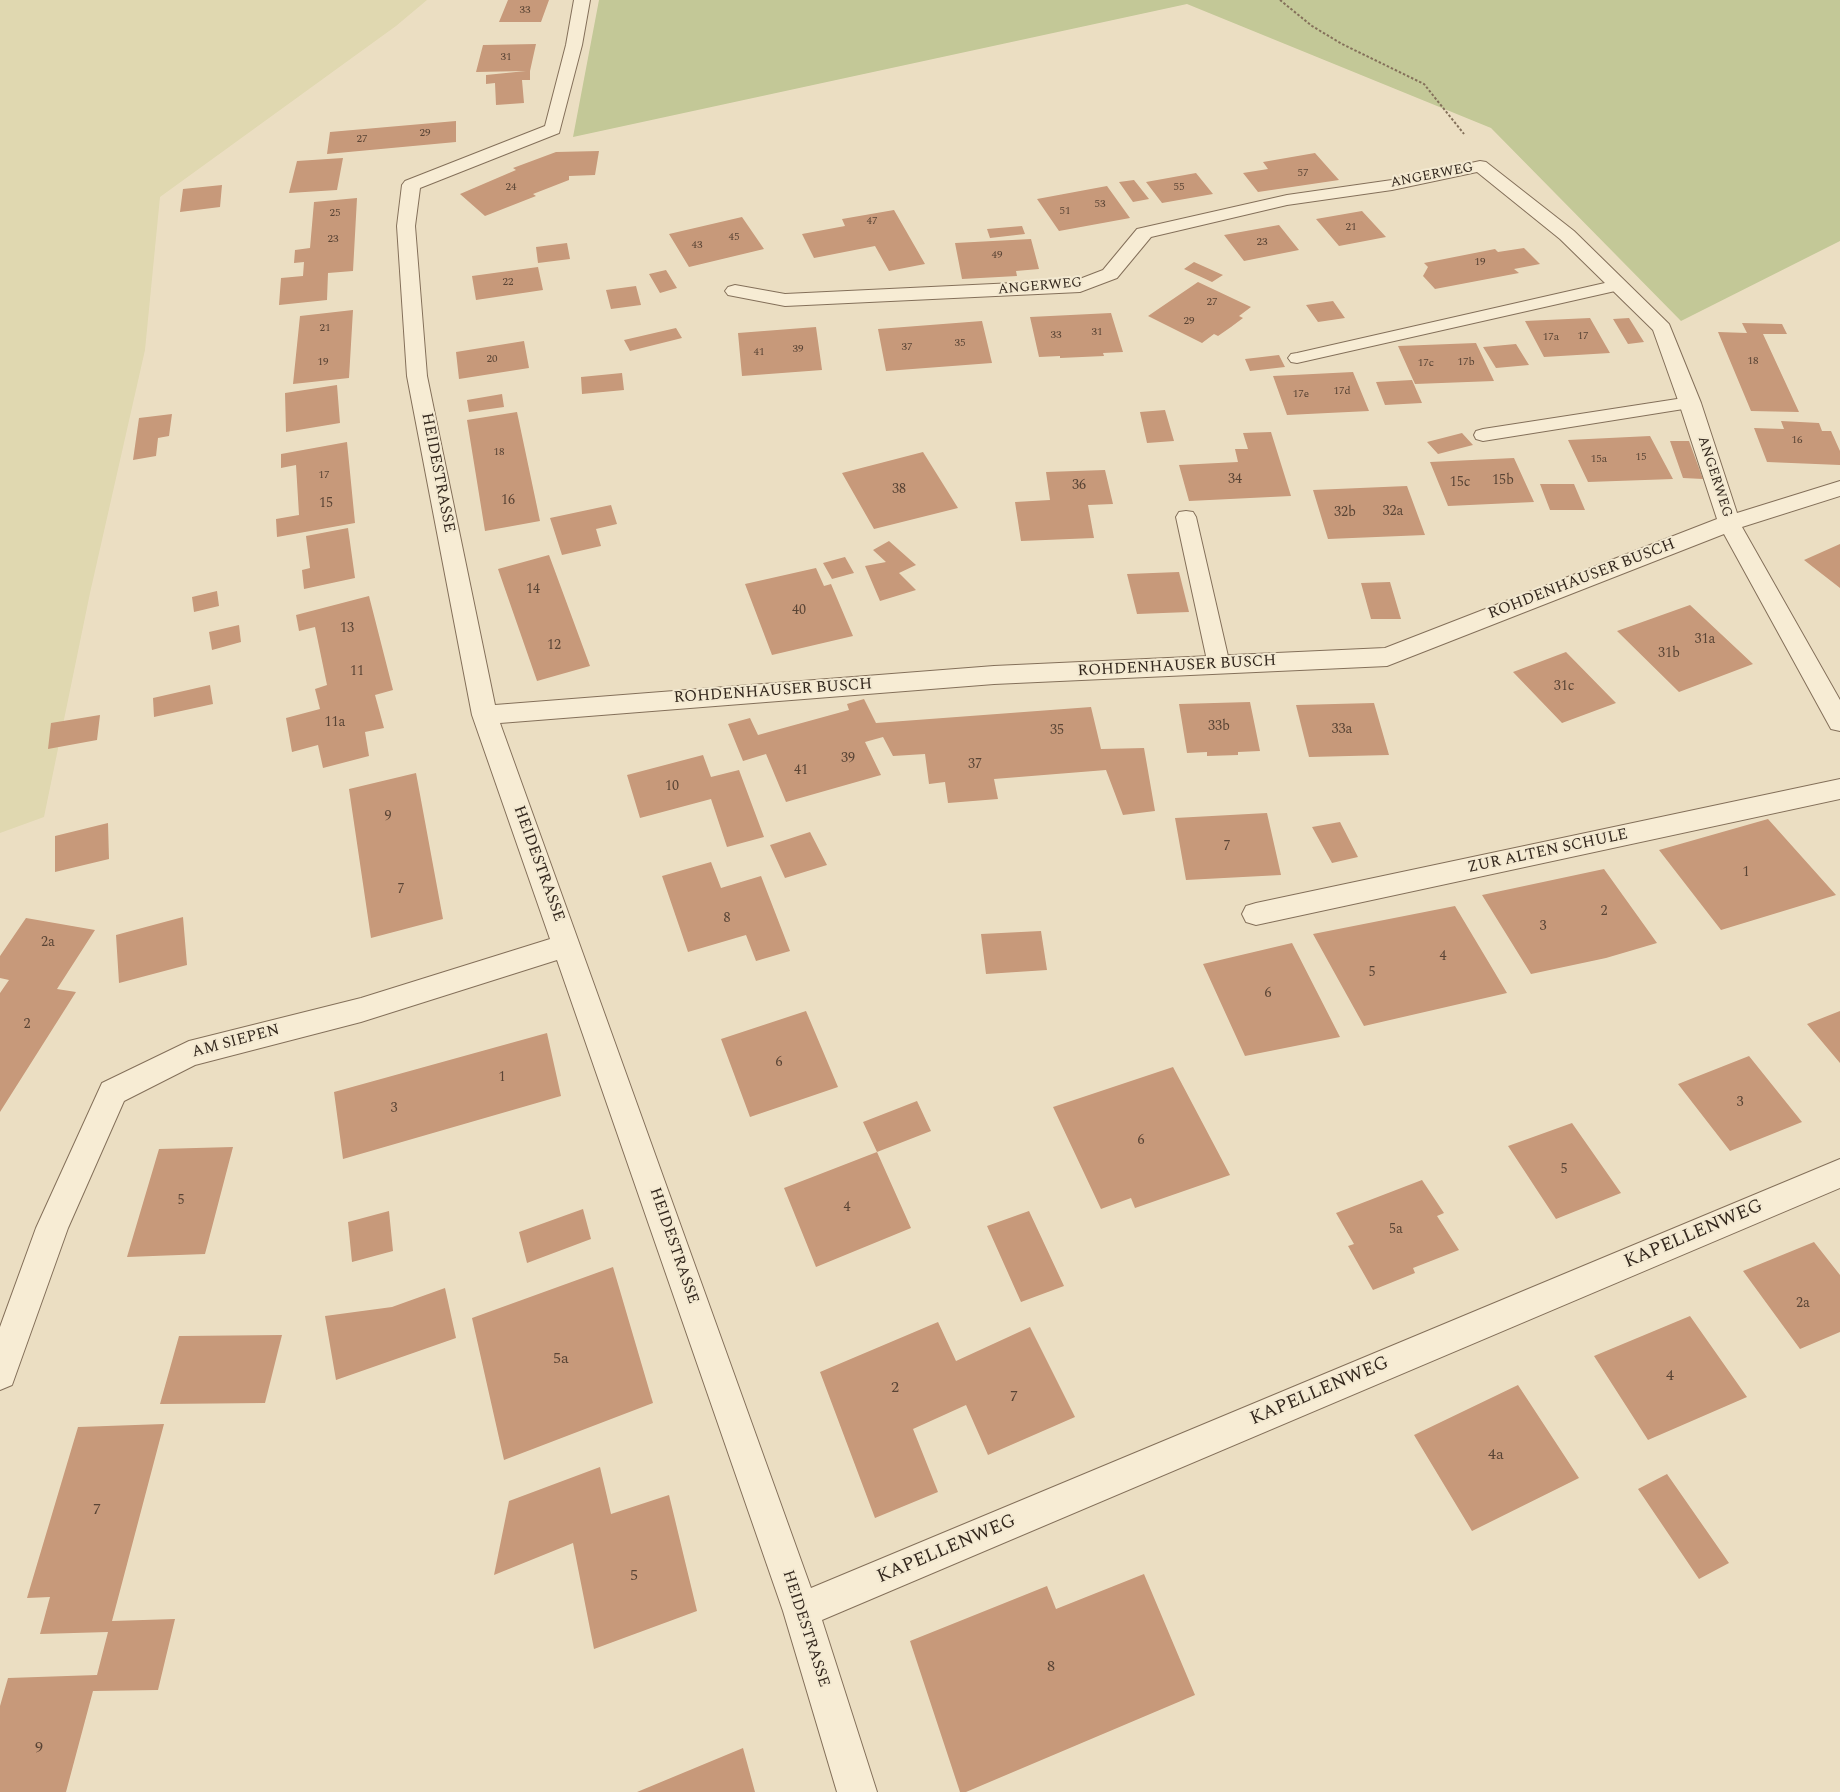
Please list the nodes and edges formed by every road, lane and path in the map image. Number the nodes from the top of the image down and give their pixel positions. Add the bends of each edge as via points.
1 (582, 0) edge
2 (1280, 0) edge
3 (1480, 166) junction
4 (1618, 285) junction
5 (735, 291) dead end
6 (1297, 358) dead end
7 (1690, 403) junction
8 (1483, 435) dead end
9 (1840, 488) edge
10 (1186, 516) dead end
11 (1730, 523) junction
12 (1219, 665) junction
13 (485, 715) junction
14 (1840, 722) edge
15 (1840, 789) edge
16 (1256, 914) dead end
17 (568, 945) junction
18 (1840, 1173) edge
19 (0, 1373) edge
20 (801, 1612) junction
21 (857, 1792) edge

1 - 13 street, HEIDESTRASSE via 553,129 411,185 406,226 417,376
2 - 3 path via 1312,26 1342,44 1424,84 1459,125
3 - 4 street, ANGERWEG via 1567,235
3 - 5 street, ANGERWEG via 1392,185 1287,200 1144,233 1110,274 1080,286 785,300
4 - 6 lane
4 - 7 street, ANGERWEG via 1662,328
7 - 8 lane
7 - 11 street, ANGERWEG
9 - 11 street, ROHDENHAUSER BUSCH
10 - 12 lane
11 - 12 street, ROHDENHAUSER BUSCH via 1387,657
11 - 14 street, ANGERWEG
12 - 13 street, ROHDENHAUSER BUSCH via 994,675
13 - 17 street, HEIDESTRASSE
15 - 16 street, ZUR ALTEN SCHULE
17 - 19 street, AM SIEPEN via 360,1010 190,1054 113,1092 52,1228
17 - 20 street, HEIDESTRASSE
18 - 20 street, KAPELLENWEG
20 - 21 street, HEIDESTRASSE

